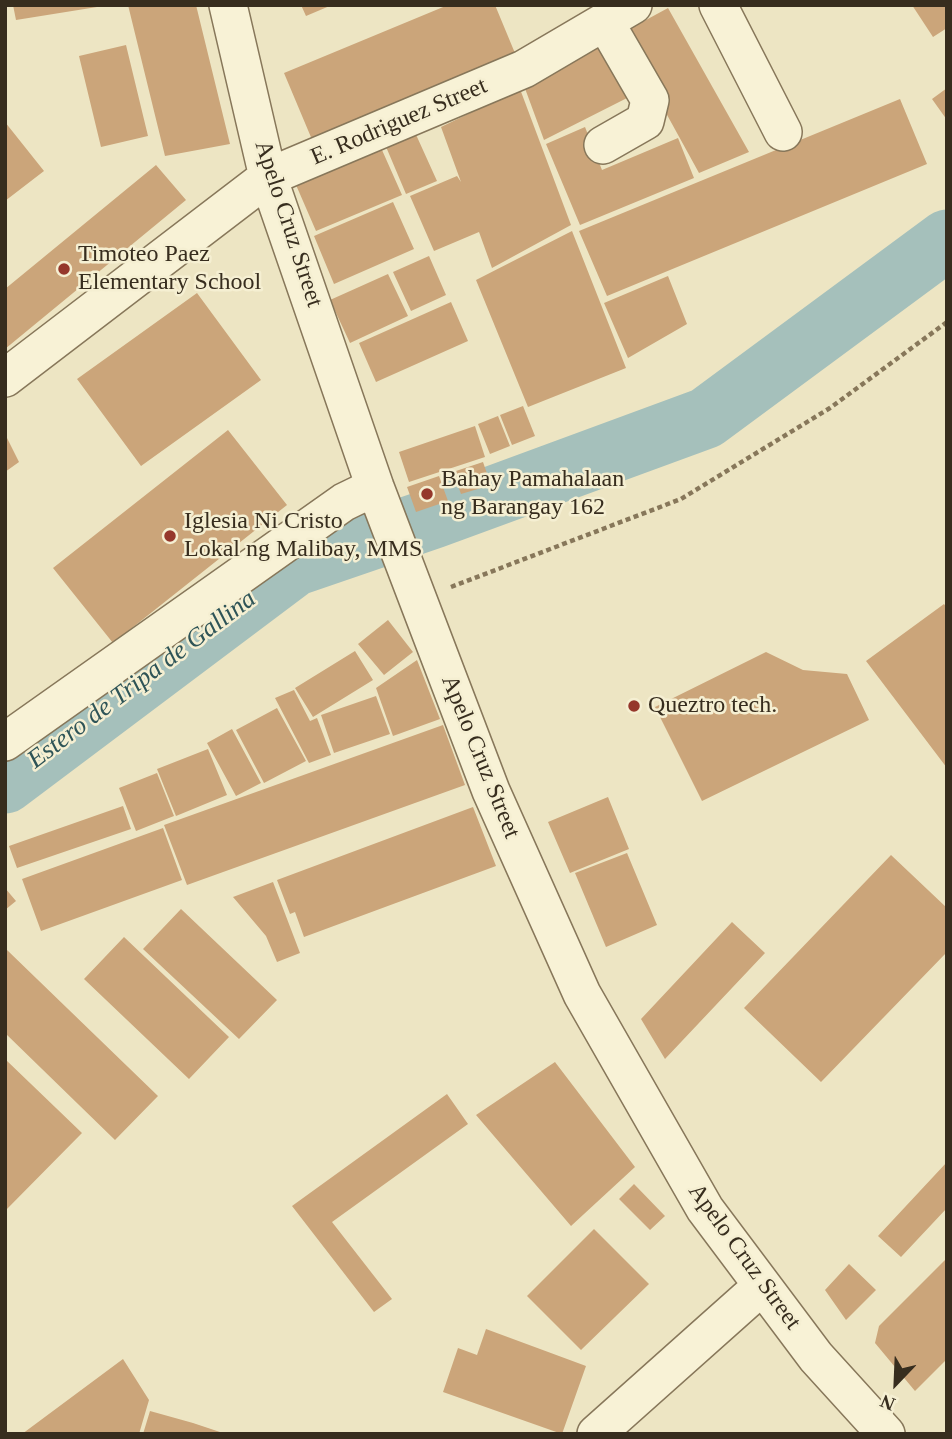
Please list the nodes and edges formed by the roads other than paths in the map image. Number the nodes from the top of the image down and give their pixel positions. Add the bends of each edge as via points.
1 (228, 5) edge
2 (718, 5) edge
3 (619, 14) edge
4 (783, 132) dead end
5 (603, 145) dead end
6 (268, 177) junction
7 (5, 378) edge
8 (381, 500) junction
9 (10, 726) edge
10 (762, 1286) junction
11 (596, 1434) edge
12 (886, 1434) edge

1 - 6 street, Apelo Cruz Street
2 - 4 street
3 - 5 street via 650,100 645,121
3 - 6 street, E. Rodriguez Street via 524,69
6 - 7 street, E. Rodriguez Street
6 - 8 street, Apelo Cruz Street
8 - 9 street via 344,502
8 - 10 street, Apelo Cruz Street via 491,791 582,994 705,1209
10 - 11 street
10 - 12 street, Apelo Cruz Street via 816,1357

